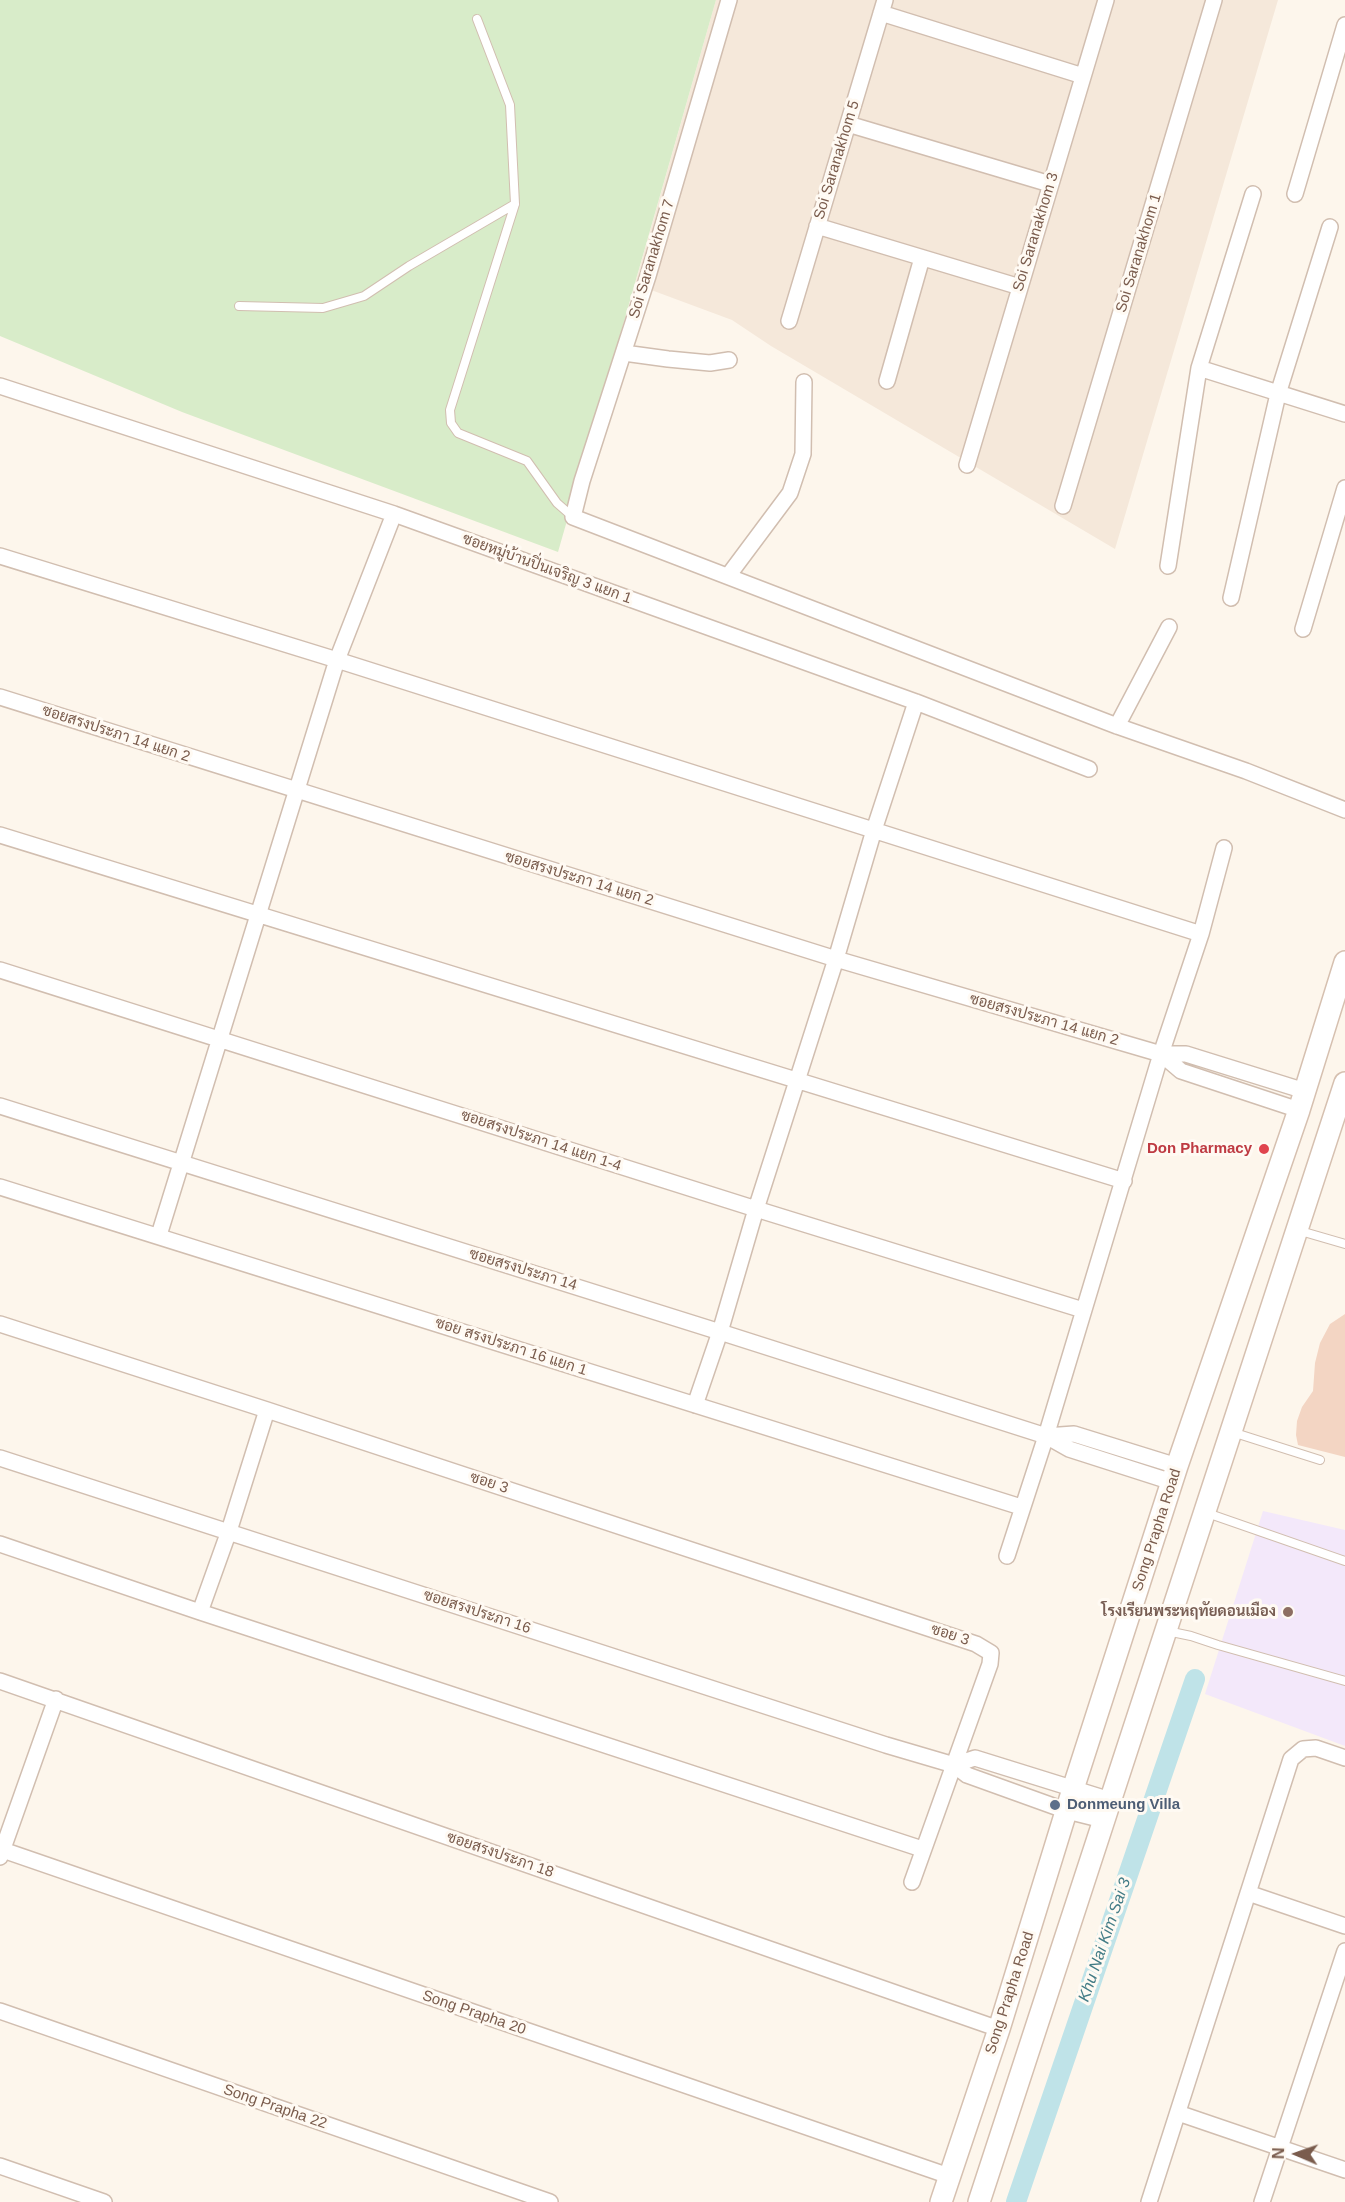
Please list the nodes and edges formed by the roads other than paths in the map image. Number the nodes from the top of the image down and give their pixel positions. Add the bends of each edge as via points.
1 (729, 0) edge
2 (1106, 0) edge
3 (1214, 0) edge
4 (883, 6) edge
5 (477, 19) dead end
6 (1345, 25) edge
7 (1083, 76) junction
8 (848, 124) junction
9 (1050, 184) junction
10 (1253, 194) dead end
11 (1295, 194) dead end
12 (515, 204) junction
13 (817, 226) junction
14 (1330, 227) dead end
15 (922, 258) junction
16 (1020, 288) junction
17 (239, 306) dead end
18 (789, 321) dead end
19 (624, 353) junction
20 (729, 360) dead end
21 (1199, 368) junction
22 (886, 381) dead end
23 (804, 382) dead end
24 (0, 386) edge
25 (1278, 394) junction
26 (1345, 414) edge
27 (967, 465) dead end
28 (1345, 488) edge
29 (1063, 506) dead end
30 (394, 514) junction
31 (573, 517) junction
32 (0, 556) edge
33 (1168, 566) dead end
34 (728, 576) junction
35 (1231, 598) dead end
36 (1169, 627) dead end
37 (1303, 629) dead end
38 (337, 660) junction
39 (0, 698) edge
40 (916, 702) junction
41 (1117, 726) junction
42 (1089, 769) dead end
43 (297, 791) junction
44 (1345, 810) edge
45 (874, 830) junction
46 (0, 835) edge
47 (1224, 848) dead end
48 (259, 915) junction
49 (1201, 934) junction
50 (836, 959) junction
51 (1345, 962) edge
52 (0, 970) edge
53 (220, 1038) junction
54 (1161, 1054) junction
55 (797, 1080) junction
56 (1345, 1083) edge
57 (1302, 1101) junction
58 (0, 1107) edge
59 (182, 1163) junction
60 (1124, 1181) junction
61 (0, 1186) edge
62 (756, 1209) junction
63 (1297, 1230) junction
64 (159, 1235) junction
65 (1345, 1244) edge
66 (1083, 1310) junction
67 (0, 1324) edge
68 (720, 1332) junction
69 (695, 1405) junction
70 (267, 1410) junction
71 (1230, 1432) junction
72 (1046, 1436) junction
73 (0, 1458) edge
74 (1320, 1460) dead end
75 (1175, 1474) junction
76 (1021, 1507) junction
77 (1204, 1512) junction
78 (229, 1531) junction
79 (0, 1544) edge
80 (1006, 1556) dead end
81 (1345, 1560) edge
82 (200, 1612) junction
83 (1167, 1631) junction
84 (0, 1681) edge
85 (1345, 1681) edge
86 (56, 1700) junction
87 (1345, 1758) edge
88 (954, 1765) junction
89 (1073, 1789) junction
90 (1110, 1800) junction
91 (1066, 1811) junction
92 (1103, 1820) junction
93 (922, 1849) junction
94 (1, 1852) edge
95 (912, 1882) dead end
96 (1248, 1893) junction
97 (1345, 1926) edge
98 (1345, 1951) edge
99 (0, 2011) edge
100 (999, 2029) junction
101 (1178, 2113) junction
102 (1280, 2149) junction
103 (0, 2166) edge
104 (1345, 2170) edge
105 (949, 2176) junction
106 (104, 2202) edge
107 (550, 2202) edge
108 (941, 2202) edge
109 (979, 2202) edge
110 (1149, 2202) edge
111 (1262, 2202) edge

1 - 19 street, Soi Saranakhom 7
2 - 7 street, Soi Saranakhom 3
3 - 29 street, Soi Saranakhom 1
4 - 7 street
4 - 8 street, Soi Saranakhom 5
5 - 12 lane via 510,105
6 - 11 street
7 - 9 street, Soi Saranakhom 3
8 - 9 street
8 - 13 street, Soi Saranakhom 5
9 - 16 street, Soi Saranakhom 3
10 - 21 street
12 - 17 lane via 364,296 323,308
12 - 31 lane via 450,410 451,423 458,434 527,460 557,503
13 - 15 street
13 - 18 street, Soi Saranakhom 5
14 - 25 street
15 - 16 street
15 - 22 street
16 - 27 street, Soi Saranakhom 3
19 - 20 street via 700,362
19 - 31 street, Soi Saranakhom 7
21 - 25 street
21 - 33 street
23 - 34 street via 803,454 790,493
24 - 30 street, ซอยหมู่บ้านปิ่นเจริญ 3 แยก 1
25 - 26 street
25 - 35 street
28 - 37 street
30 - 38 street
30 - 40 street, ซอยหมู่บ้านปิ่นเจริญ 3 แยก 1
31 - 34 street
32 - 38 street
34 - 41 street
36 - 41 street
38 - 43 street
38 - 45 street
39 - 43 street, ซอยสรงประภา 14 แยก 2
40 - 42 street, ซอยหมู่บ้านปิ่นเจริญ 3 แยก 1
40 - 45 street
41 - 44 street
43 - 48 street
43 - 50 street, ซอยสรงประภา 14 แยก 2
45 - 49 street
45 - 50 street
46 - 48 street
47 - 49 street
48 - 53 street
48 - 55 street
49 - 54 street
50 - 54 street, ซอยสรงประภา 14 แยก 2
50 - 55 street
51 - 57 main road, Song Prapha Road
52 - 53 street, ซอยสรงประภา 14 แยก 1-4
53 - 59 street
53 - 62 street, ซอยสรงประภา 14 แยก 1-4
54 - 57 street via 1181,1071
54 - 60 street
55 - 60 street
55 - 62 street
56 - 63 main road
57 - 75 main road, Song Prapha Road
58 - 59 street, ซอยสรงประภา 14
59 - 64 street
59 - 68 street, ซอยสรงประภา 14
60 - 66 street
61 - 64 street, ซอย สรงประภา 16 แยก 1
62 - 66 street, ซอยสรงประภา 14 แยก 1-4
62 - 68 street
63 - 65 lane
63 - 71 main road
64 - 69 street, ซอย สรงประภา 16 แยก 1
66 - 72 street
67 - 70 street, ซอย 3
68 - 69 street
68 - 72 street, ซอยสรงประภา 14
69 - 76 street, ซอย สรงประภา 16 แยก 1
70 - 78 street
70 - 88 street, ซอย 3 via 976,1644 991,1653 990,1664
71 - 74 lane
71 - 77 main road
72 - 75 street, ซอยสรงประภา 14 via 1069,1449
72 - 76 street
73 - 78 street, ซอยสรงประภา 16
75 - 89 main road, Song Prapha Road
76 - 80 street
77 - 81 lane
77 - 83 main road
78 - 82 street
78 - 88 street, ซอยสรงประภา 16
79 - 82 street
82 - 93 street
83 - 85 lane
83 - 90 main road
84 - 86 street, ซอยสรงประภา 18
86 - 94 street
86 - 100 street, ซอยสรงประภา 18
87 - 96 street via 1316,1748 1303,1749 1291,1759
88 - 89 street via 975,1758
88 - 91 street via 967,1775
88 - 93 street
89 - 90 street
89 - 91 main road, Song Prapha Road
90 - 92 main road
91 - 92 street
91 - 100 main road, Song Prapha Road
92 - 109 main road
93 - 95 street
94 - 105 street, Song Prapha 20
96 - 97 street
96 - 101 street
98 - 102 street
99 - 107 street, Song Prapha 22
100 - 105 main road, Song Prapha Road
101 - 102 street
101 - 110 street
102 - 104 street
102 - 111 street
103 - 106 street
105 - 108 main road, Song Prapha Road

